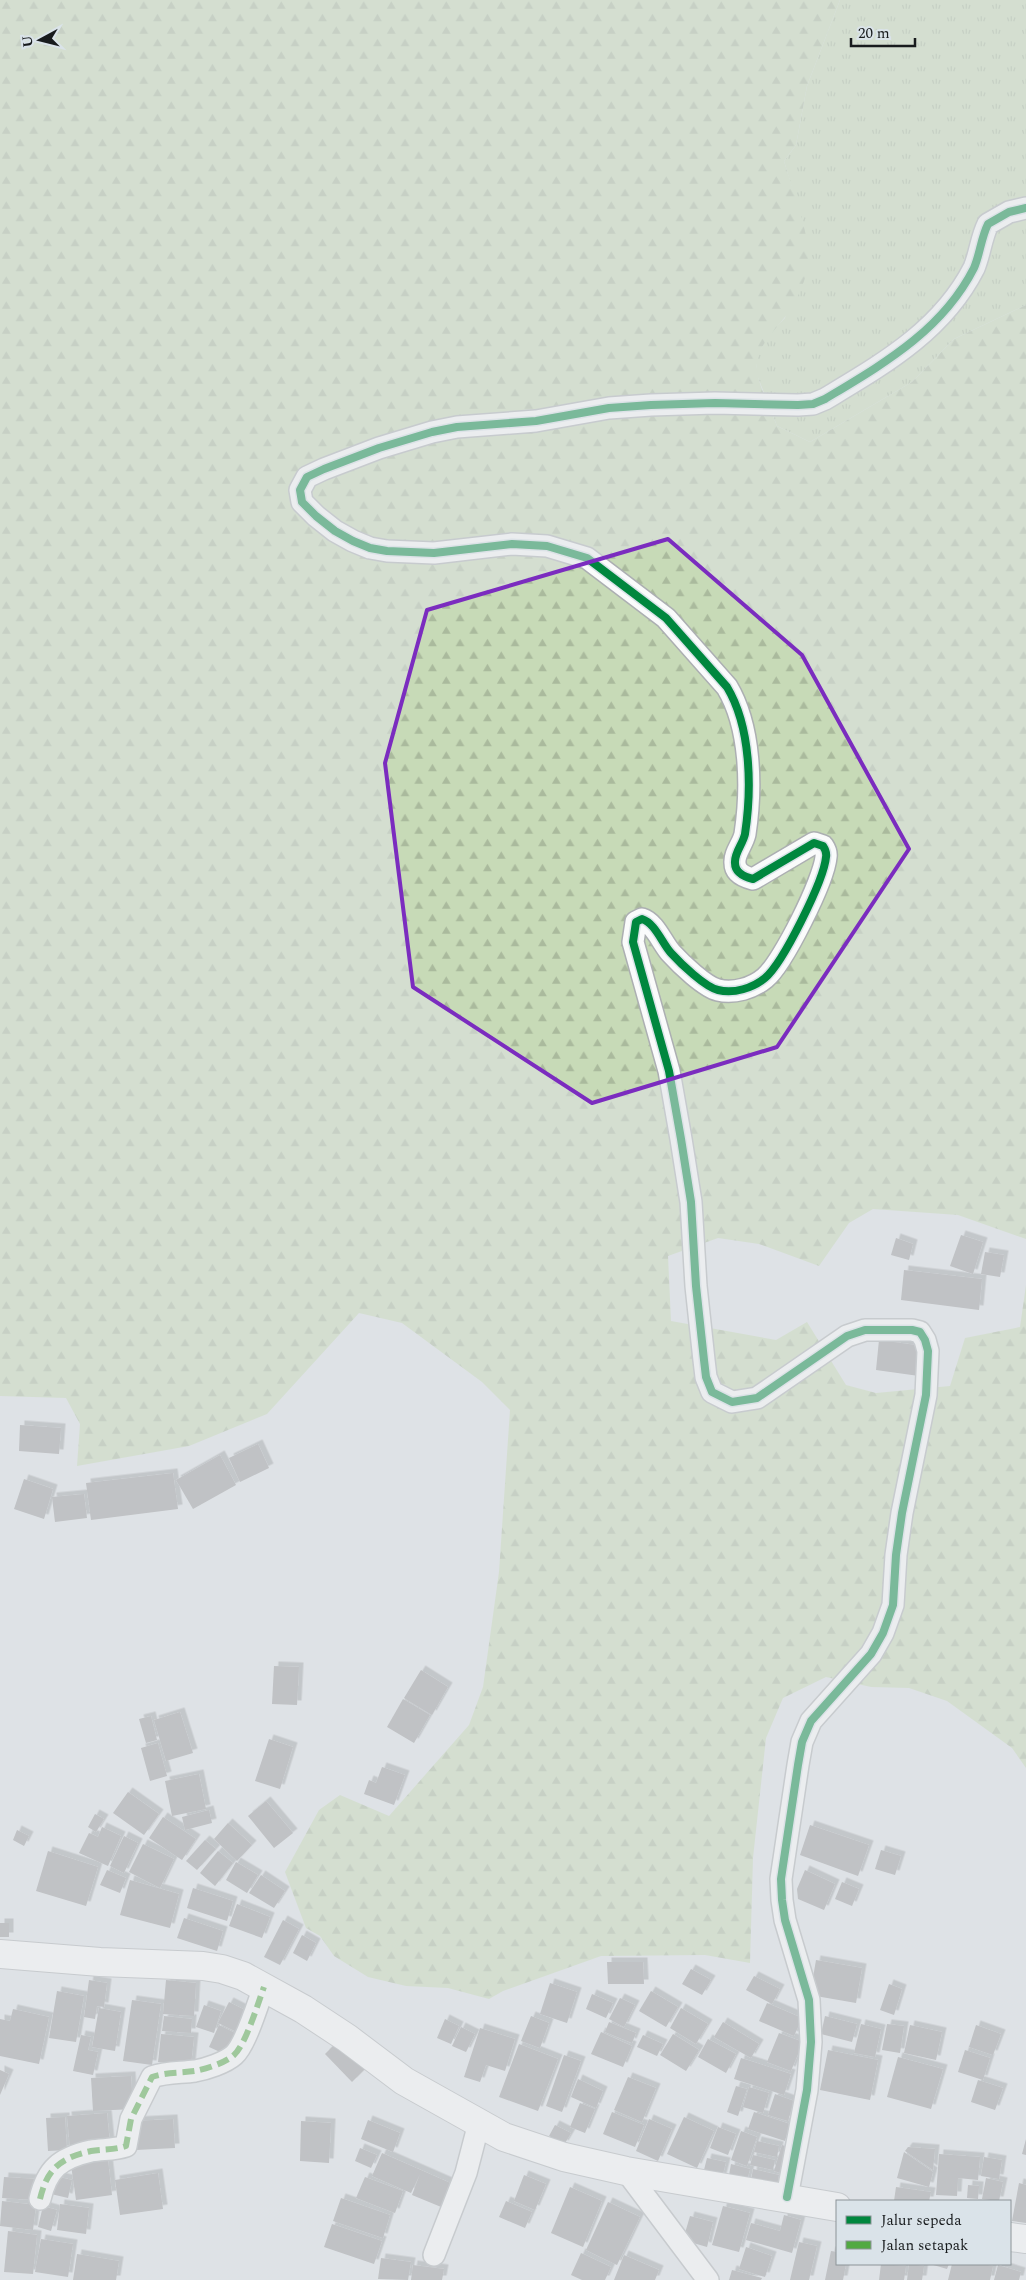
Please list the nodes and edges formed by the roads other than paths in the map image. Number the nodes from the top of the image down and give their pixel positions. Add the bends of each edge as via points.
1 (1026, 208) edge
2 (0, 1954) edge
3 (264, 1987) junction
4 (479, 2123) junction
5 (626, 2171) junction
6 (787, 2197) junction
7 (40, 2199) dead end
8 (836, 2207) edge
9 (1011, 2236) edge
10 (1026, 2239) edge
11 (434, 2255) dead end
12 (708, 2280) edge

1 - 6 street via 1009,212 988,224 974,267 933,326 892,359 813,404 652,405 609,408 536,421 457,427 379,448 324,469 307,477 300,490 302,502 316,516 336,531 370,548 387,552 434,553 512,544 547,546 587,558 666,618 735,699 743,724 748,782 744,837 734,865 740,874 753,879 814,843 824,846 826,852 798,928 777,966 764,980 753,985 735,991 712,988 671,953 649,922 642,919 636,922 633,934 669,1071 681,1140 691,1202 705,1369 712,1392 732,1402 757,1398 847,1336 865,1330 920,1332 928,1351 926,1395 902,1513 893,1605 871,1654 811,1721 802,1742 798,1765 781,1879 785,1920 809,2000 811,2042 807,2090
2 - 3 main road via 203,1966 243,1976
3 - 4 main road via 347,2038 404,2081
3 - 7 street via 241,2046 234,2055 196,2071 152,2077 131,2119 126,2146 90,2151 57,2164 44,2181
4 - 5 main road via 504,2137 556,2154
4 - 11 street via 466,2173
5 - 6 main road
5 - 12 street
6 - 8 main road
9 - 10 main road

